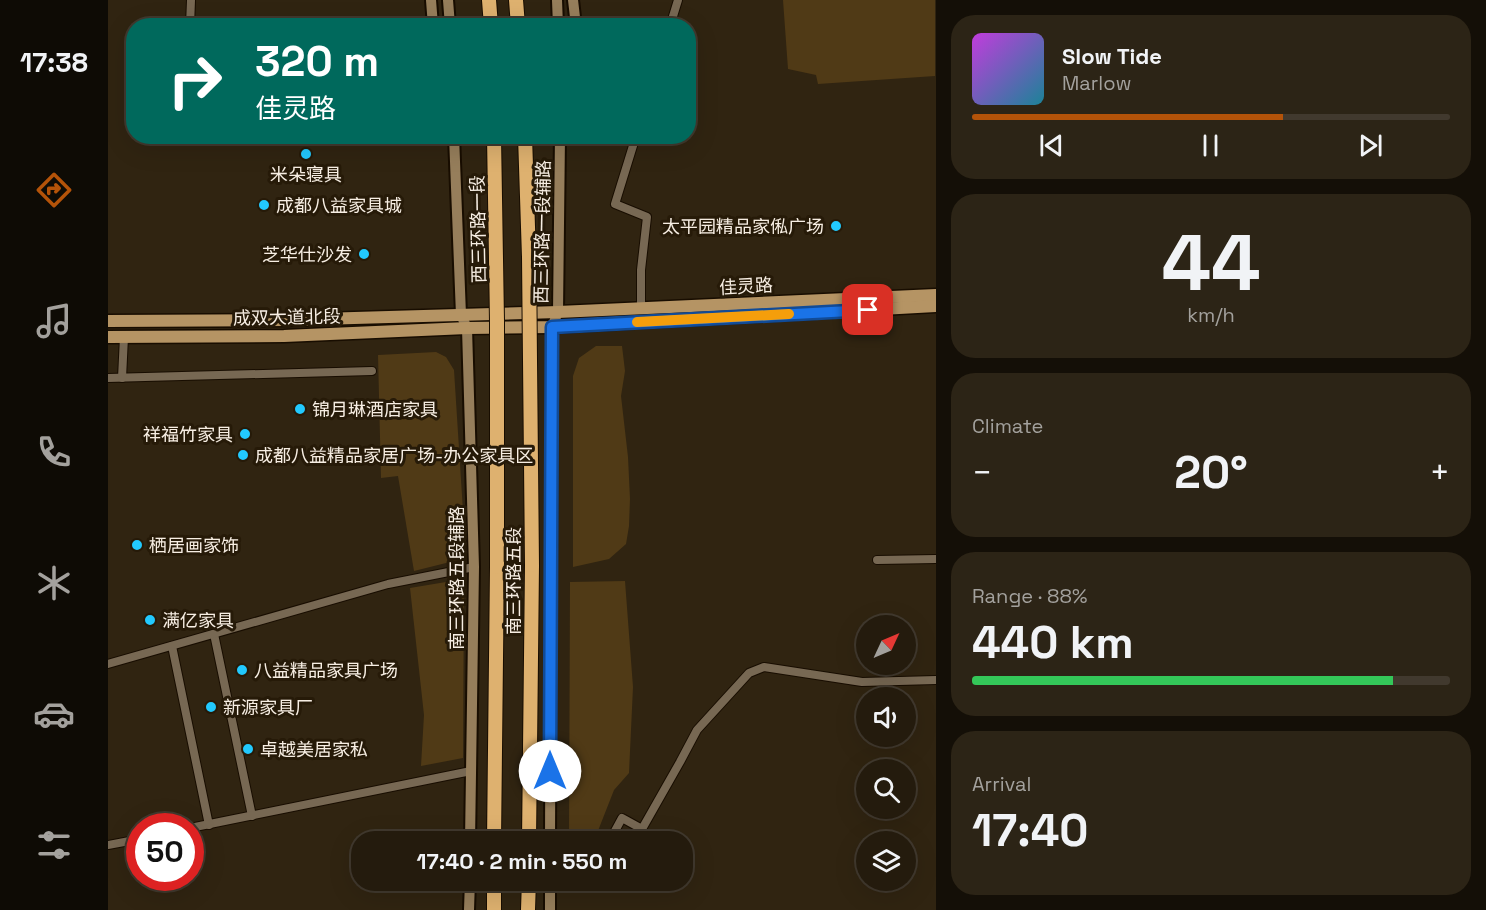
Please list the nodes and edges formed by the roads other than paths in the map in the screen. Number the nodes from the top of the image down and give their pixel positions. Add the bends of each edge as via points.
1 (191, 0) edge
2 (431, 0) edge
3 (448, 0) edge
4 (489, 0) edge
5 (516, 0) edge
6 (557, 0) edge
7 (573, 0) edge
8 (678, 0) edge
9 (190, 18) edge
10 (433, 18) edge
11 (449, 18) edge
12 (490, 18) edge
13 (517, 18) edge
14 (558, 18) edge
15 (575, 18) edge
16 (672, 18) edge
17 (454, 144) edge
18 (494, 144) edge
19 (525, 144) edge
20 (560, 144) edge
21 (564, 144) edge
22 (634, 144) edge
23 (560, 164) junction
24 (936, 295) edge
25 (936, 306) edge
26 (641, 308) junction
27 (558, 312) junction
28 (461, 315) junction
29 (108, 321) edge
30 (497, 321) joint
31 (552, 327) junction
32 (467, 328) junction
33 (108, 337) edge
34 (124, 337) junction
35 (372, 370) dead end
36 (108, 378) edge
37 (122, 378) junction
38 (936, 559) edge
39 (877, 560) dead end
40 (474, 567) junction
41 (214, 634) junction
42 (172, 646) junction
43 (108, 664) edge
44 (936, 680) edge
45 (471, 771) junction
46 (252, 816) junction
47 (209, 825) junction
48 (204, 826) edge
49 (470, 831) edge
50 (494, 831) edge
51 (530, 831) edge
52 (550, 831) edge
53 (614, 831) edge
54 (126, 842) edge
55 (108, 845) edge
56 (470, 891) edge
57 (494, 891) edge
58 (529, 891) edge
59 (550, 891) edge
60 (469, 910) edge
61 (494, 910) edge
62 (528, 910) edge
63 (550, 910) edge

1 - 9 street
2 - 10 main road
3 - 11 main road
4 - 12 highway
5 - 13 highway
6 - 14 main road
7 - 15 main road
8 - 16 street
17 - 28 main road
18 - 30 highway, 西三环路一段, bridge
19 - 51 highway, 南三环路五段, bridge via 532,565
20 - 23 main road, 西三环路一段辅路
21 - 23 main road
22 - 26 street via 615,204 648,217
23 - 27 main road, 西三环路一段辅路
24 - 26 main road, 佳灵路
25 - 31 main road, 佳灵路
26 - 27 main road, 佳灵路
27 - 28 main road, 成双大道北段
27 - 31 main road, 西三环路一段辅路
28 - 29 main road, 成双大道北段
28 - 32 main road, 南三环路五段辅路
30 - 50 highway, 南三环路五段, bridge
31 - 32 main road, 佳灵路
31 - 52 main road
32 - 34 main road, 成双大道北段 via 284,336
32 - 40 main road, 南三环路五段辅路
33 - 34 main road, 成双大道北段
34 - 37 street
35 - 37 street
36 - 37 street
38 - 39 street
40 - 41 street via 388,584
40 - 45 main road, 南三环路五段辅路
41 - 42 street
41 - 46 street
42 - 43 street
42 - 47 street
44 - 53 street via 862,682 764,667 749,673 697,730 642,829 621,818
45 - 46 street
45 - 49 main road, 南三环路五段辅路
46 - 47 street
47 - 48 street
54 - 55 street
56 - 60 main road
57 - 61 highway
58 - 62 highway
59 - 63 main road

